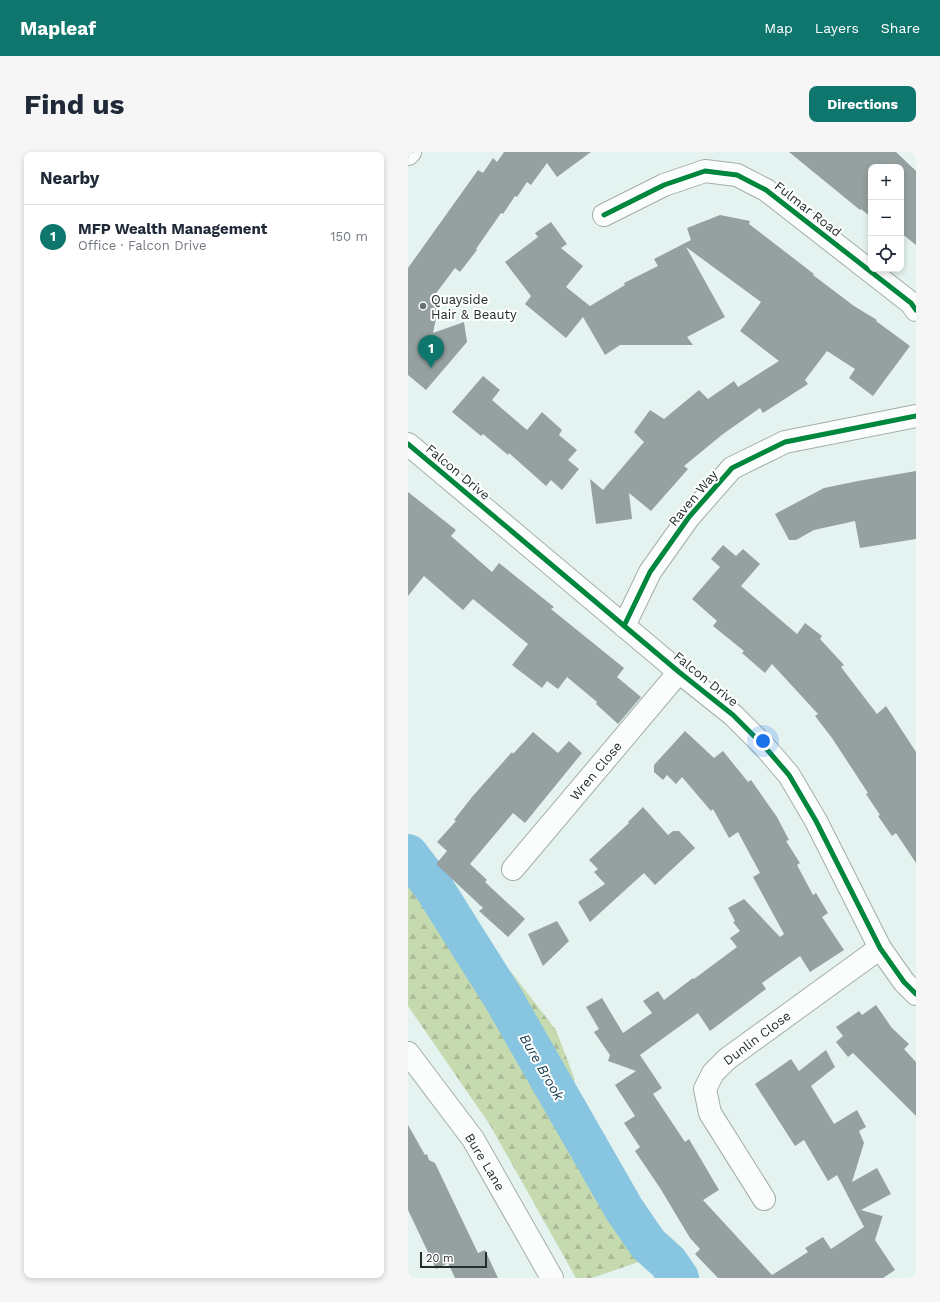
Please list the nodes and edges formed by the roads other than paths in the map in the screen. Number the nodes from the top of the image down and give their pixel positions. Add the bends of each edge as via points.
1 (604, 216) dead end
2 (916, 310) edge
3 (916, 416) edge
4 (408, 444) edge
5 (624, 626) junction
6 (679, 672) junction
7 (513, 869) dead end
8 (880, 948) junction
9 (916, 994) edge
10 (408, 1053) edge
11 (764, 1199) dead end
12 (552, 1278) edge

1 - 2 street, Fulmar Road via 664,185 705,172 737,175 766,190
3 - 5 street, Raven Way via 786,442 732,468 689,517 650,572
4 - 5 street, Falcon Drive
5 - 6 street, Falcon Drive
6 - 7 street, Wren Close
6 - 8 street, Falcon Drive via 733,715 789,775 816,821
8 - 9 street, Falcon Drive via 904,982
8 - 11 street, Dunlin Close via 727,1059 713,1074 705,1089 710,1113
10 - 12 street, Bure Lane via 473,1140

